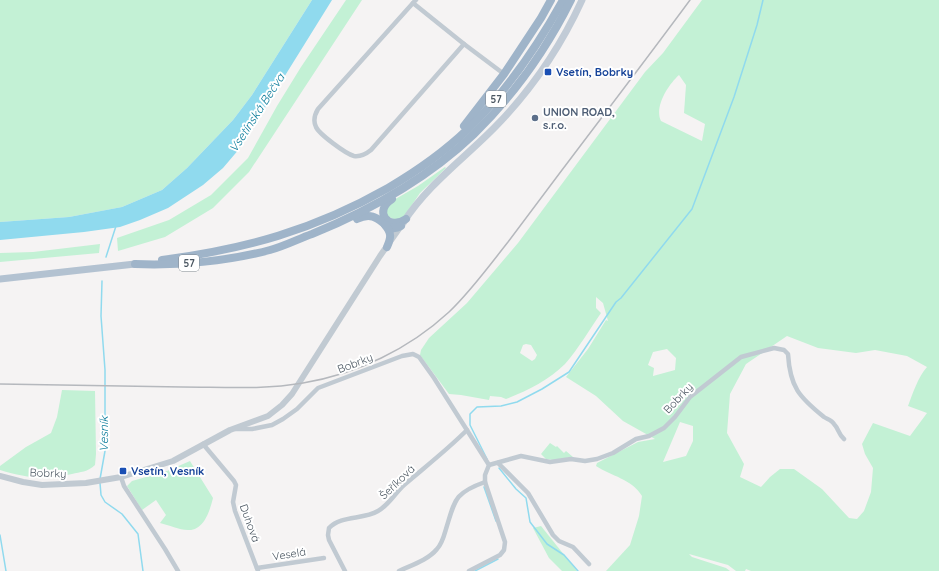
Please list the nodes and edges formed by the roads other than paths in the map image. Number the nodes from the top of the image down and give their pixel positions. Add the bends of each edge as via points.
1 (551, 0) edge
2 (563, 0) edge
3 (571, 0) edge
4 (582, 0) edge
5 (415, 2) edge
6 (464, 44) junction
7 (504, 74) junction
8 (429, 171) junction
9 (407, 177) junction
10 (406, 219) joint
11 (383, 223) junction
12 (396, 228) junction
13 (290, 243) junction
14 (387, 247) junction
15 (135, 264) junction
16 (0, 279) edge
17 (230, 430) junction
18 (467, 430) junction
19 (844, 439) dead end
20 (203, 444) junction
21 (498, 462) junction
22 (489, 465) junction
23 (0, 476) edge
24 (121, 477) junction
25 (484, 482) junction
26 (324, 558) dead end
27 (589, 564) dead end
28 (257, 569) edge
29 (178, 571) edge
30 (344, 571) edge
31 (399, 571) edge
32 (469, 571) edge

1 - 7 highway
2 - 9 highway, 57 via 532,52 494,101 468,129
3 - 8 highway, 57 via 542,52 510,95 474,134
4 - 10 main road via 556,50 517,104 434,184
5 - 6 street
5 - 6 street via 318,109 314,121 320,132 348,154 367,154
6 - 7 street
7 - 9 highway via 459,132
8 - 12 highway via 411,188 385,205 384,215
8 - 13 highway, 57 via 365,210
9 - 15 highway, 57 via 361,203 288,234 240,247
10 - 12 highway via 398,223
11 - 12 highway via 390,228
11 - 13 highway via 376,217 365,216 324,233
11 - 14 highway via 390,233
12 - 14 street, Bobrky
13 - 15 highway, 57 via 230,258 160,265
14 - 17 street, Bobrky via 292,394 275,412
15 - 16 main road, 57
17 - 18 street, Bobrky via 272,425 297,409 318,388 413,354 420,357 426,365
17 - 20 street, Bobrky
18 - 22 street, Bobrky
18 - 30 street, Šeříková via 403,486 383,508 337,522 329,528 329,540
19 - 21 street, Bobrky via 835,424 799,394 794,387 788,354 784,350 774,348 741,357 690,397 664,428 608,455 585,461 571,459 550,462 521,456
20 - 24 street, Bobrky via 173,461
20 - 28 street, Duhová via 236,485 233,502 235,511
21 - 22 street, Bobrky
21 - 27 street via 528,493 553,535 559,541 573,547
22 - 25 street
23 - 24 street, Bobrky via 42,485 86,483
24 - 29 street via 124,486
25 - 31 street via 470,487 459,496 437,550
25 - 32 street via 505,542 504,550 500,555
26 - 28 street, Veselá

